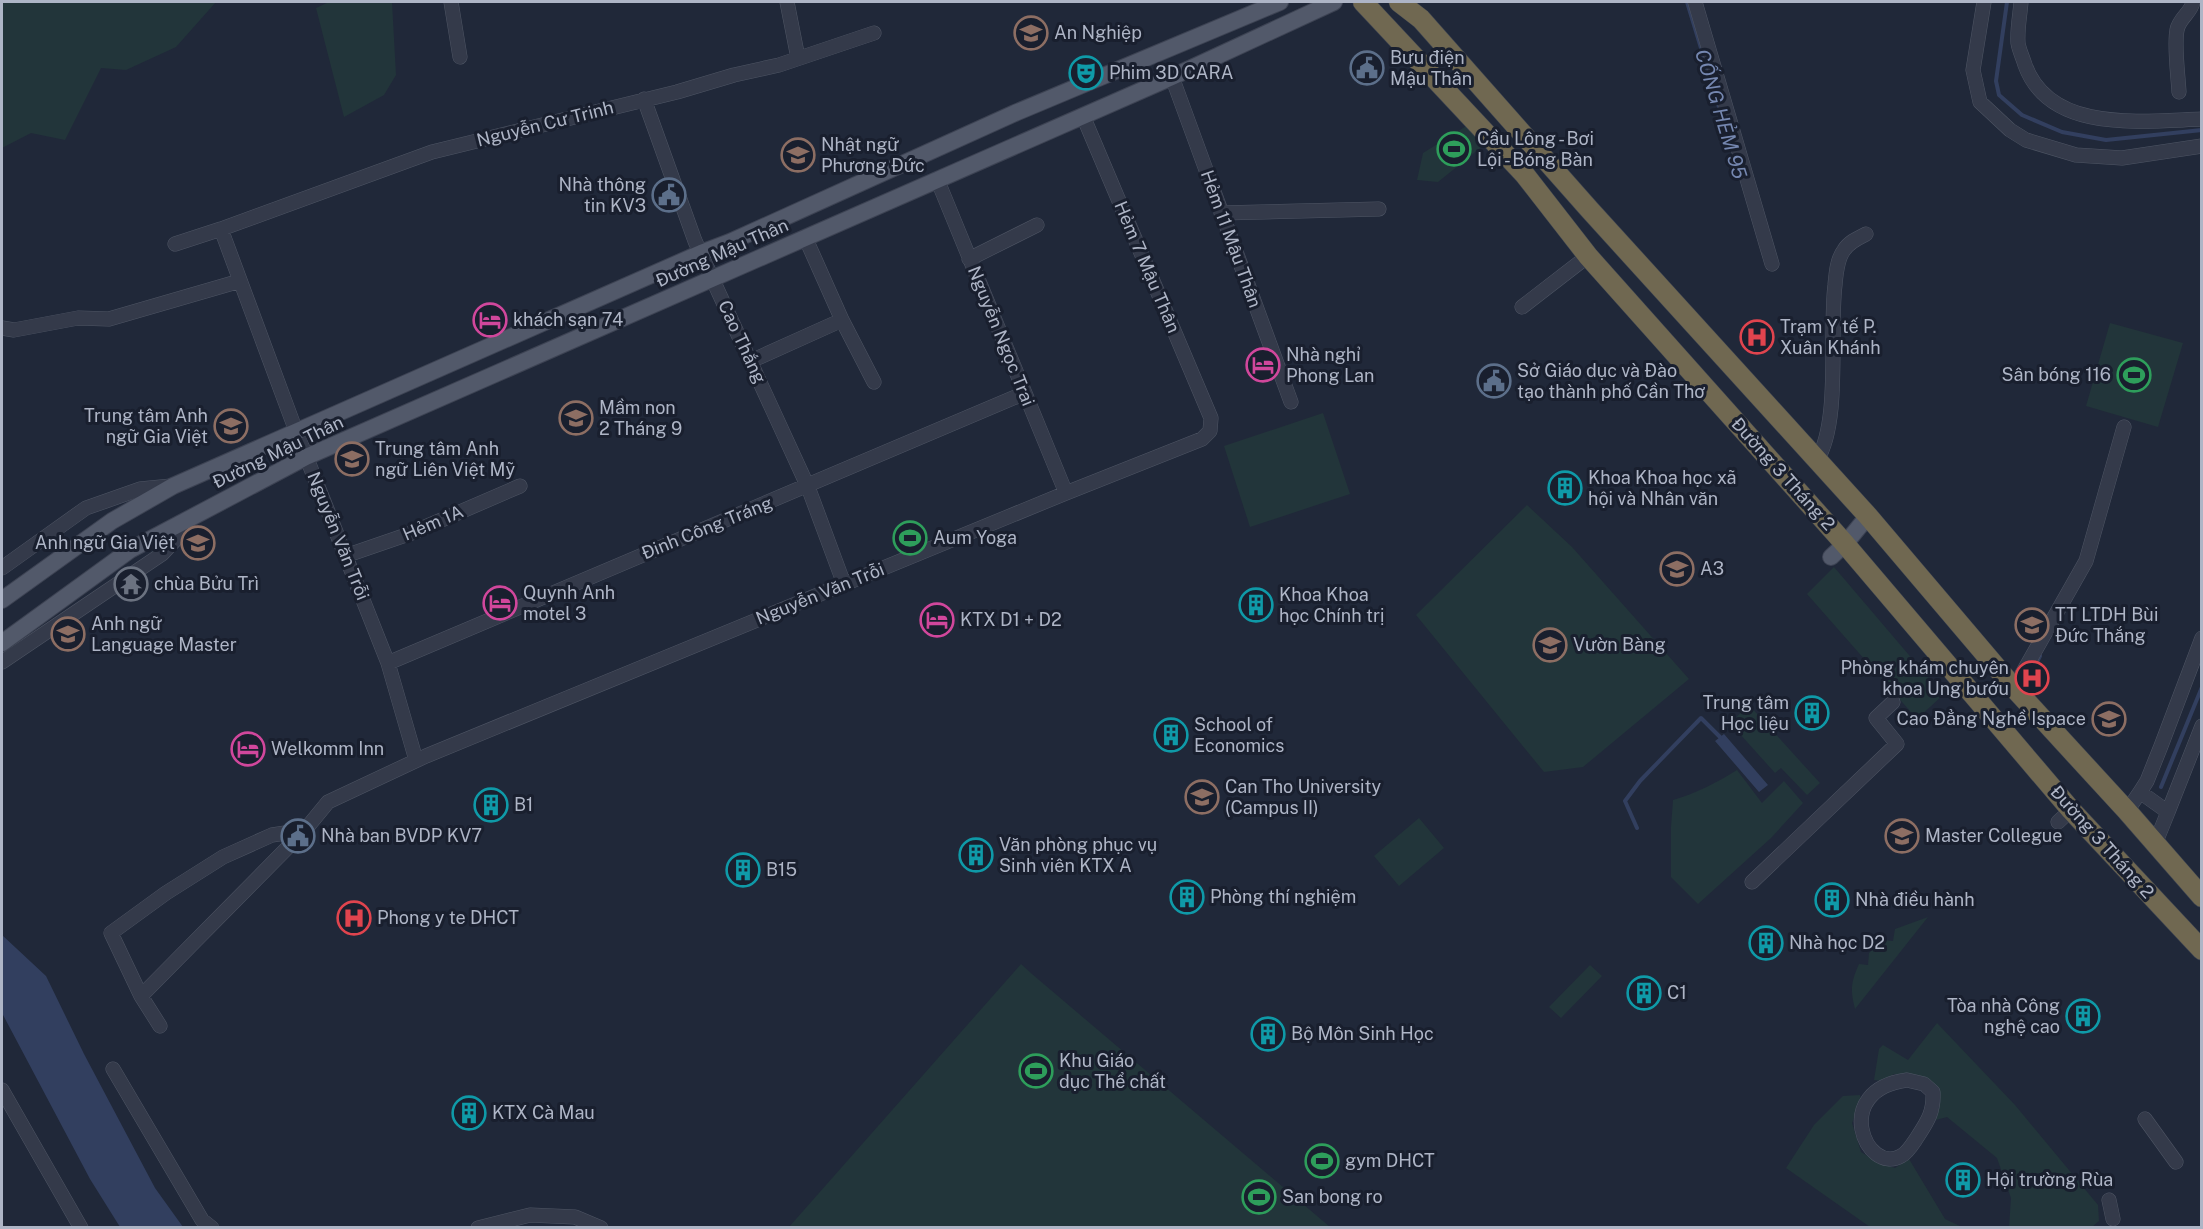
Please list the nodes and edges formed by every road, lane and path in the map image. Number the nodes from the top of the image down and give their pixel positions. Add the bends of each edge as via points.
1 (452, 2) edge
2 (787, 2) edge
3 (1280, 2) edge
4 (1334, 2) edge
5 (1363, 2) edge
6 (1399, 2) edge
7 (1695, 2) edge
8 (1984, 2) edge
9 (2021, 2) edge
10 (2193, 2) edge
11 (874, 33) dead end
12 (460, 57) dead end
13 (798, 58) junction
14 (1172, 77) junction
15 (2179, 92) dead end
16 (644, 99) junction
17 (1015, 113) junction
18 (1083, 116) junction
19 (2202, 119) edge
20 (1025, 141) junction
21 (2202, 146) edge
22 (937, 180) junction
23 (1379, 209) dead end
24 (1221, 213) junction
25 (1037, 225) dead end
26 (221, 229) junction
27 (1866, 234) dead end
28 (805, 237) junction
29 (175, 244) dead end
30 (701, 253) junction
31 (1588, 255) junction
32 (969, 259) junction
33 (1772, 264) dead end
34 (712, 279) junction
35 (240, 281) junction
36 (1522, 307) dead end
37 (842, 320) junction
38 (2, 328) edge
39 (751, 361) junction
40 (874, 382) dead end
41 (1025, 393) junction
42 (1290, 402) dead end
43 (1211, 418) joint
44 (2124, 427) dead end
45 (296, 430) junction
46 (306, 457) junction
47 (1817, 460) junction
48 (173, 486) junction
49 (519, 486) dead end
50 (808, 487) junction
51 (1066, 493) junction
52 (1868, 516) junction
53 (183, 522) junction
54 (1838, 550) junction
55 (345, 556) junction
56 (2, 568) edge
57 (844, 584) junction
58 (2, 600) edge
59 (2202, 638) edge
60 (2, 643) edge
61 (2, 662) edge
62 (388, 663) junction
63 (2014, 688) junction
64 (1893, 702) dead end
65 (2202, 726) edge
66 (416, 760) junction
67 (2140, 792) junction
68 (2127, 811) junction
69 (2168, 812) junction
70 (305, 830) junction
71 (2155, 844) junction
72 (1752, 882) dead end
73 (2202, 897) edge
74 (2202, 950) edge
75 (141, 996) junction
76 (160, 1026) dead end
77 (113, 1069) dead end
78 (2, 1090) edge
79 (2145, 1119) dead end
80 (1911, 1146) joint
81 (2175, 1162) dead end
82 (2109, 1200) dead end
83 (2113, 1220) dead end
84 (81, 1227) edge
85 (212, 1227) edge
86 (478, 1227) edge
87 (600, 1227) edge

1 - 12 street
2 - 13 street
3 - 17 main road, Đường Mậu Thân
4 - 14 main road, Đường Mậu Thân
5 - 31 highway, Đường 3 Tháng 2 via 1525,175
6 - 47 highway, Đường 3 Tháng 2 via 1420,19
7 - 33 street
8 - 21 street via 1973,70 1980,102 2010,130 2026,140 2076,155 2122,158
9 - 19 street via 2018,44 2036,87 2053,102 2075,113 2121,123
10 - 15 street via 2177,28
11 - 13 street, Nguyễn Cư Trinh
13 - 16 street, Nguyễn Cư Trinh
14 - 18 main road, Đường Mậu Thân
14 - 24 street, Hẻm 11 Mậu Thân
16 - 26 street, Nguyễn Cư Trinh via 432,152
16 - 30 street, Cao Thắng
17 - 20 main road
17 - 30 main road, Đường Mậu Thân
18 - 20 main road, Đường Mậu Thân
18 - 43 street, Hẻm 7 Mậu Thân
20 - 22 main road, Đường Mậu Thân
22 - 28 main road, Đường Mậu Thân
22 - 32 street, Nguyễn Ngọc Trai
23 - 24 street
24 - 42 street, Hẻm 11 Mậu Thân
25 - 32 street
26 - 29 street, Nguyễn Cư Trinh
26 - 35 street
27 - 47 street via 1843,250 1837,267 1832,394 1824,449
28 - 34 main road, Đường Mậu Thân
28 - 37 street
30 - 34 street, Cao Thắng
30 - 45 main road, Đường Mậu Thân
31 - 36 street
31 - 54 highway, Đường 3 Tháng 2
32 - 41 street, Nguyễn Ngọc Trai
34 - 39 street, Cao Thắng
34 - 46 main road, Đường Mậu Thân
35 - 38 street via 109,319 78,318 14,330
35 - 45 street, Nguyễn Văn Trỗi
37 - 39 street
37 - 40 street
39 - 50 street, Cao Thắng
41 - 50 street, Đinh Công Tráng
41 - 51 street, Nguyễn Ngọc Trai
43 - 51 street, Nguyễn Văn Trỗi via 1210,431 1202,439
44 - 63 street via 2086,561
45 - 46 street, Nguyễn Văn Trỗi
45 - 48 main road, Đường Mậu Thân
46 - 53 main road, Đường Mậu Thân
46 - 55 street, Nguyễn Văn Trỗi
47 - 52 highway, Đường 3 Tháng 2
48 - 56 street via 140,489 86,508
48 - 58 main road, Đường Mậu Thân via 112,521
49 - 55 street, Hẻm 1A via 410,534
50 - 57 street, Cao Thắng
50 - 62 street, Đinh Công Tráng
51 - 57 street, Nguyễn Văn Trỗi
52 - 54 main road
52 - 63 highway, Đường 3 Tháng 2
53 - 60 main road, Đường Mậu Thân via 130,550
53 - 61 street via 177,538 162,554
54 - 74 highway, Đường 3 Tháng 2 via 2065,816
55 - 62 street, Nguyễn Văn Trỗi
57 - 66 street, Nguyễn Văn Trỗi
59 - 67 street
62 - 66 street, Nguyễn Văn Trỗi
63 - 68 highway, Đường 3 Tháng 2
64 - 72 street via 1876,718 1898,744
65 - 69 street
66 - 70 street, Nguyễn Văn Trỗi via 328,802
67 - 68 street
67 - 69 street
68 - 71 highway, Đường 3 Tháng 2
69 - 71 street
70 - 75 street, Nguyễn Văn Trỗi
70 - 75 street via 272,835 223,857 111,933
71 - 73 highway, Đường 3 Tháng 2
75 - 76 street
77 - 85 street via 202,1220
78 - 84 street
79 - 81 street
80 - 80 street via 1902,1156 1891,1160 1867,1146 1863,1134 1861,1118 1865,1103 1894,1082 1923,1084 1933,1092 1934,1108
82 - 83 street
86 - 87 street via 530,1215 575,1217

